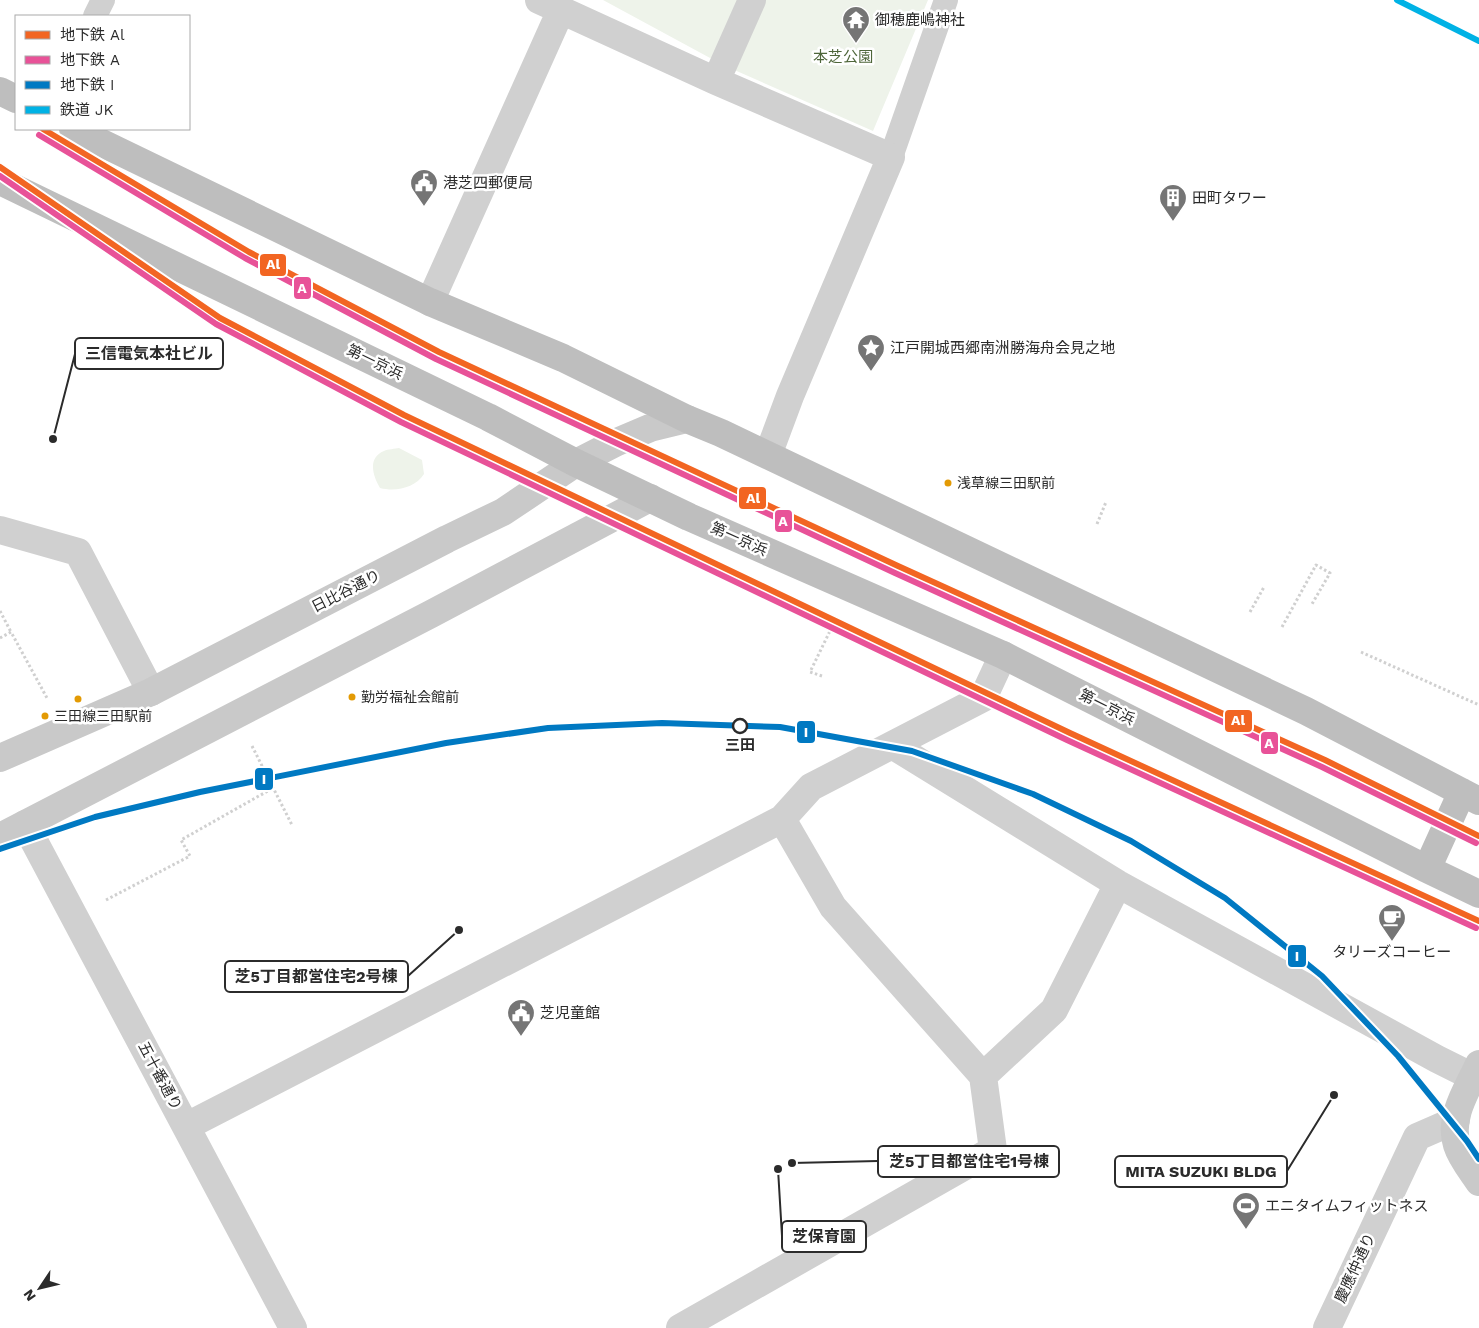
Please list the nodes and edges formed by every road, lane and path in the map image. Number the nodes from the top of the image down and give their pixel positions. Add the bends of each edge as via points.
1 (103, 0) edge
2 (752, 0) edge
3 (946, 0) edge
4 (550, 5) edge
5 (96, 15) edge
6 (716, 81) junction
7 (0, 90) edge
8 (15, 98) edge
9 (75, 130) edge
10 (891, 157) junction
11 (0, 180) edge
12 (430, 302) junction
13 (687, 419) junction
14 (768, 455) junction
15 (576, 463) junction
16 (650, 498) junction
17 (1106, 502) dead end
18 (1097, 524) dead end
19 (0, 530) edge
20 (1264, 587) dead end
21 (1312, 604) dead end
22 (0, 611) edge
23 (1250, 612) dead end
24 (1282, 627) dead end
25 (831, 629) dead end
26 (11, 632) junction
27 (0, 638) edge
28 (1361, 652) dead end
29 (1003, 655) junction
30 (822, 676) dead end
31 (151, 692) junction
32 (47, 698) dead end
33 (1479, 705) edge
34 (250, 744) dead end
35 (892, 745) junction
36 (0, 758) edge
37 (273, 788) junction
38 (1470, 796) edge
39 (782, 819) junction
40 (25, 824) junction
41 (292, 825) dead end
42 (0, 838) edge
43 (1427, 869) junction
44 (1118, 884) junction
45 (1479, 894) edge
46 (103, 902) dead end
47 (1477, 1074) edge
48 (983, 1076) junction
49 (1456, 1120) junction
50 (187, 1126) junction
51 (1479, 1182) edge
52 (293, 1328) edge
53 (680, 1328) edge
54 (1327, 1328) edge

1 - 5 lane
2 - 6 street
3 - 10 lane
4 - 6 street
4 - 12 street
6 - 10 street
7 - 8 highway
9 - 12 highway
10 - 14 street
11 - 15 highway, 第一京浜
12 - 13 highway via 564,358
13 - 14 highway
13 - 15 main road, 日比谷通り via 650,428
14 - 38 highway via 1297,707
15 - 16 highway, 第一京浜
15 - 31 main road, 日比谷通り via 503,512
16 - 29 highway, 第一京浜
16 - 40 main road
17 - 18 path
19 - 31 street via 78,552
20 - 23 path
21 - 24 path via 1330,573 1316,566
22 - 26 path
25 - 30 path via 810,672
26 - 27 path
26 - 32 path
28 - 33 path
29 - 35 street via 983,698
29 - 43 highway, 第一京浜
31 - 36 main road, 日比谷通り
34 - 37 path
35 - 39 street via 811,787
35 - 44 street
37 - 41 path
37 - 46 path via 181,840 190,856
38 - 43 highway
39 - 48 street via 833,907
39 - 50 street
40 - 42 main road
40 - 50 street, 五十番通り
43 - 45 highway, 第一京浜
44 - 47 street via 1437,1059
44 - 48 street via 1054,1010
47 - 49 main road
48 - 53 street via 992,1150
49 - 51 main road via 1457,1145
49 - 54 street, 慶應仲通り via 1417,1137
50 - 52 street, 五十番通り

